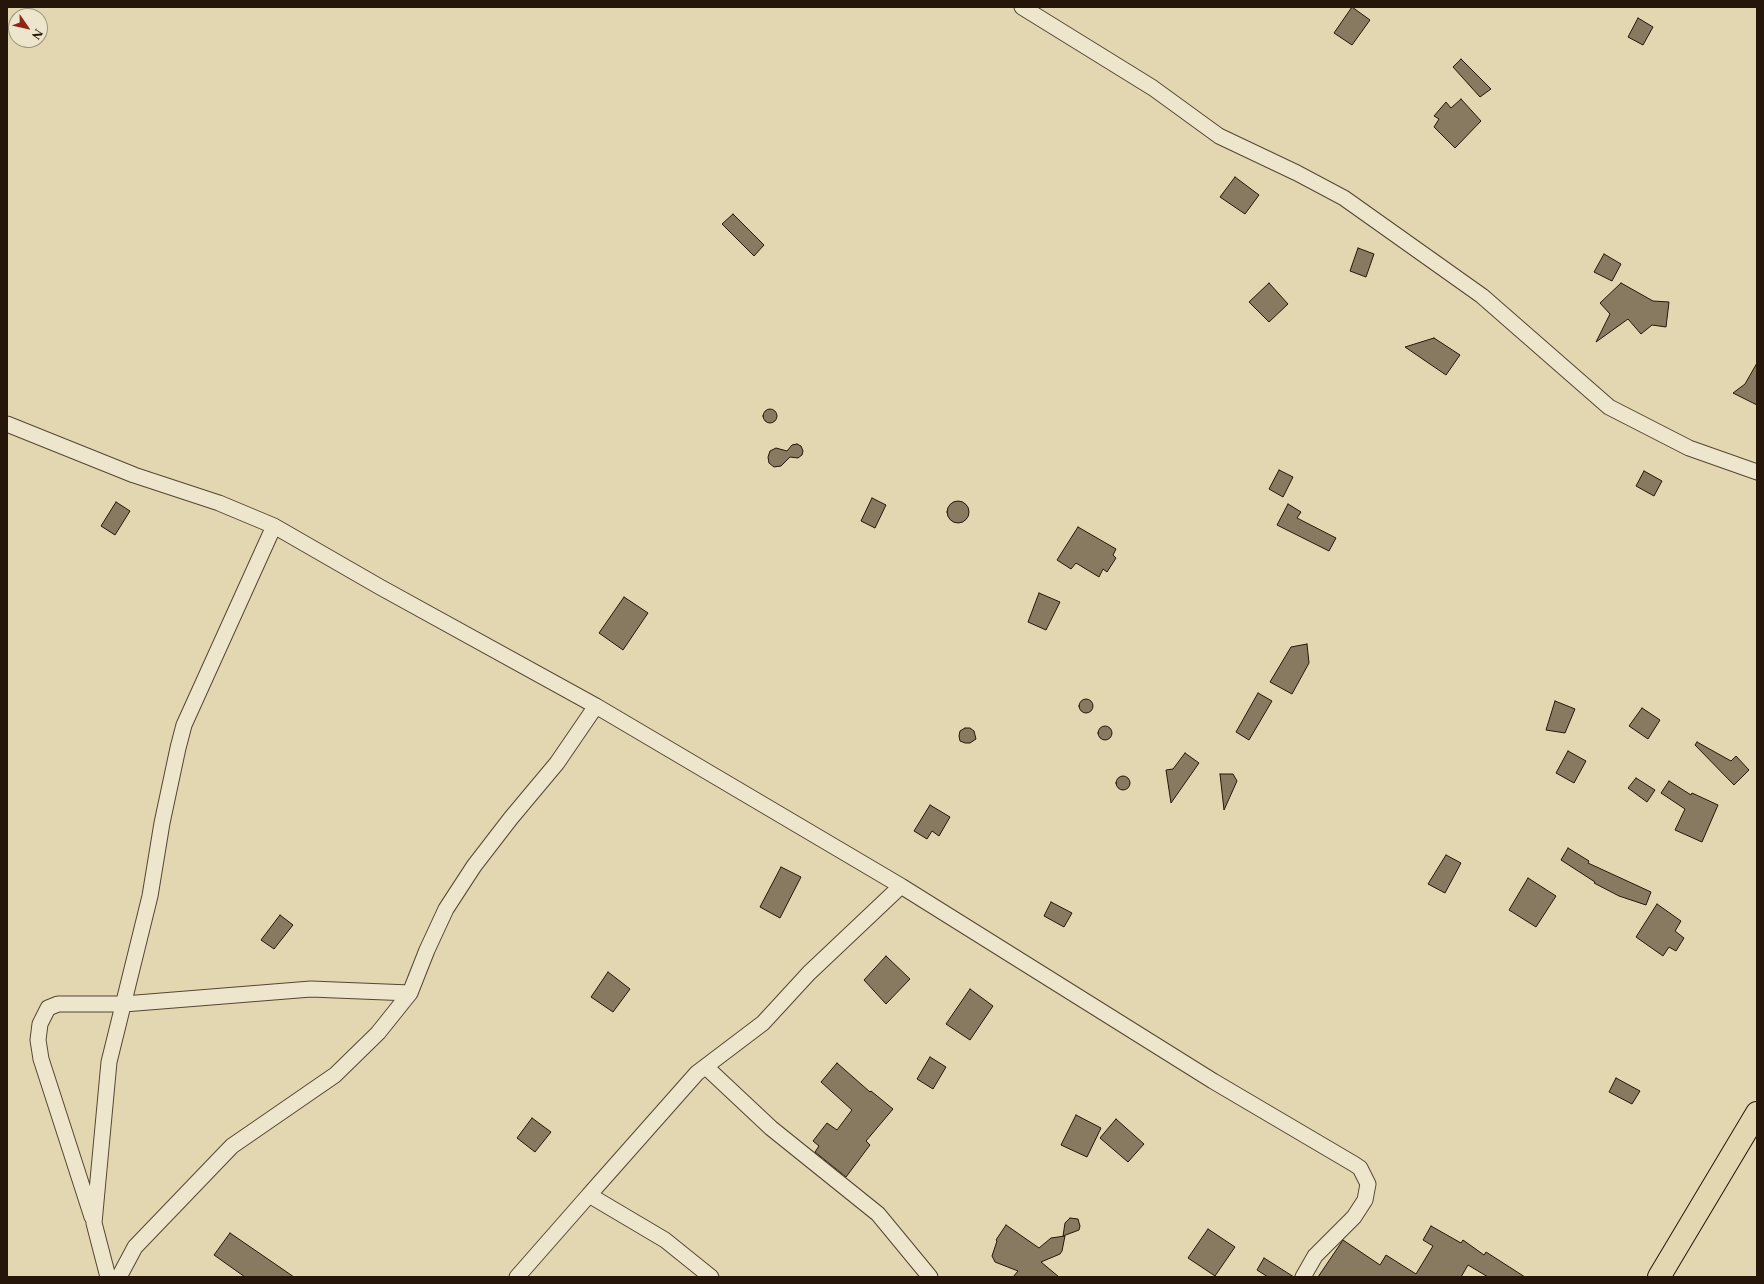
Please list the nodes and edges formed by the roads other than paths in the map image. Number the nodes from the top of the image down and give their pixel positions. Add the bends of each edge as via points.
1 (1022, 7) edge
2 (7, 424) edge
3 (1757, 472) edge
4 (274, 526) junction
5 (596, 706) junction
6 (901, 886) junction
7 (410, 993) junction
8 (124, 1004) junction
9 (706, 1067) junction
10 (1757, 1114) edge
11 (589, 1195) junction
12 (94, 1223) junction
13 (108, 1277) edge
14 (119, 1277) edge
15 (517, 1277) edge
16 (711, 1277) edge
17 (930, 1277) edge
18 (1302, 1277) edge
19 (1659, 1277) edge

1 - 3 street via 1153,88 1219,136 1344,198 1482,296 1609,407 1689,448
2 - 4 street via 134,475 219,503
4 - 5 street
4 - 8 street via 184,725 162,823 150,896
5 - 6 street
5 - 7 street via 557,763 483,854 446,909
6 - 9 street via 809,973 763,1023
6 - 18 street via 1214,1081 1360,1168 1368,1184 1365,1200 1354,1217 1316,1256
7 - 8 street via 311,989
7 - 14 street via 378,1033 335,1075 232,1146 134,1247
8 - 12 street via 109,1062
8 - 12 street via 58,1004 48,1008 40,1024 38,1040 41,1059
9 - 11 street via 697,1073
9 - 17 street via 771,1128 878,1214
10 - 19 highway
11 - 15 street
11 - 16 street via 665,1240
12 - 13 street

